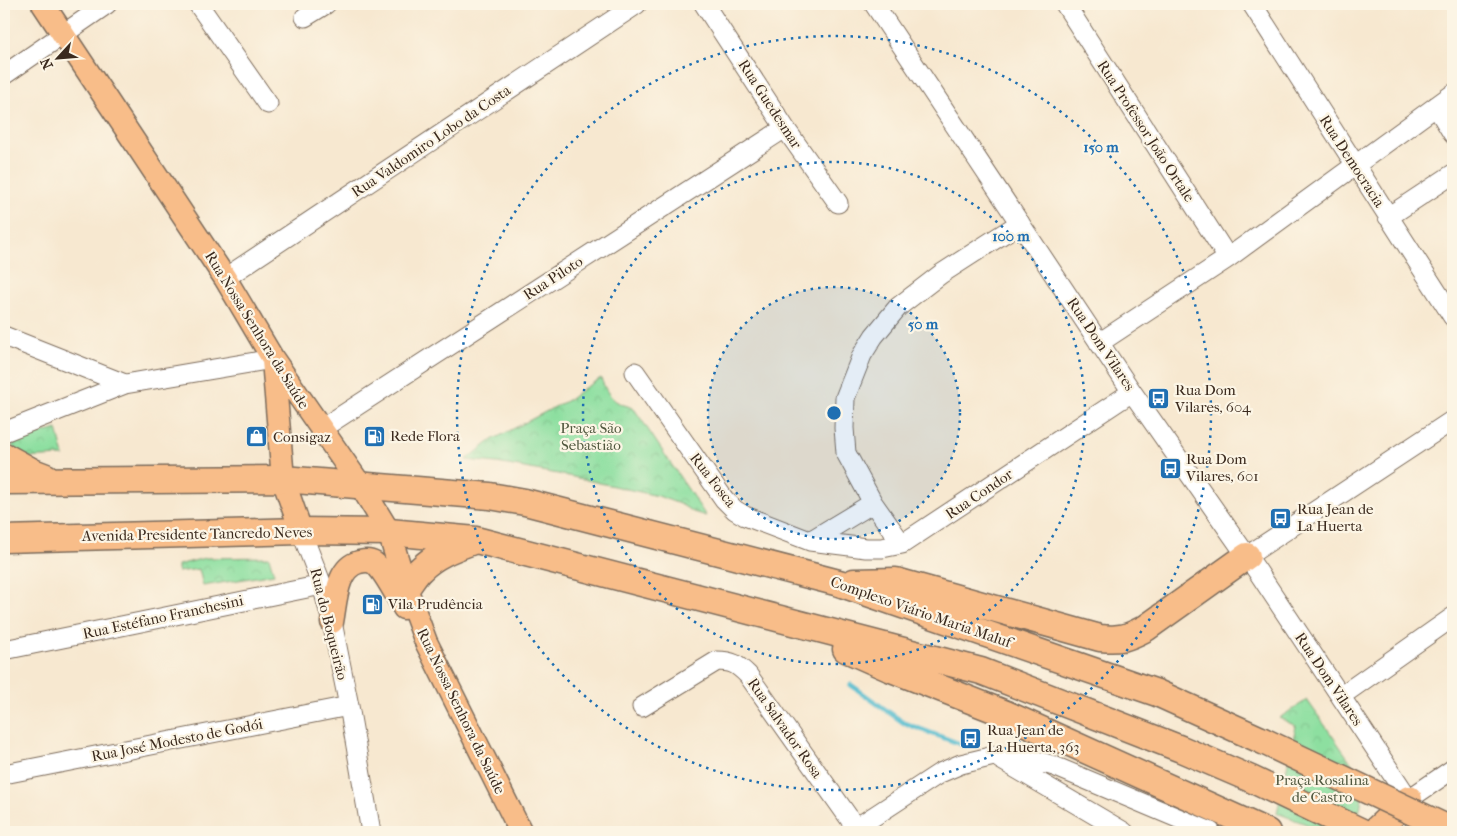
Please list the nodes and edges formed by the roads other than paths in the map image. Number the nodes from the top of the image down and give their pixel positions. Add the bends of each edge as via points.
1 (43, 4) edge
2 (107, 4) edge
3 (198, 4) edge
4 (326, 4) edge
5 (637, 4) edge
6 (704, 4) edge
7 (874, 4) edge
8 (1065, 4) edge
9 (1252, 4) edge
10 (305, 17) dead end
11 (64, 34) junction
12 (4, 75) edge
13 (1453, 94) edge
14 (268, 104) dead end
15 (1436, 106) junction
16 (785, 128) junction
17 (1453, 134) edge
18 (1355, 166) junction
19 (1453, 174) edge
20 (838, 203) dead end
21 (1388, 217) junction
22 (1020, 223) junction
23 (1228, 258) junction
24 (225, 278) junction
25 (1453, 317) edge
26 (4, 336) edge
27 (1099, 343) junction
28 (273, 359) junction
29 (635, 372) dead end
30 (125, 384) junction
31 (1132, 392) junction
32 (1453, 420) edge
33 (320, 429) junction
34 (4, 432) edge
35 (4, 456) edge
36 (283, 479) junction
37 (54, 480) junction
38 (4, 481) edge
39 (361, 486) junction
40 (873, 503) junction
41 (301, 531) junction
42 (389, 532) junction
43 (4, 539) edge
44 (476, 540) junction
45 (810, 541) junction
46 (902, 544) junction
47 (1247, 556) junction
48 (839, 583) junction
49 (322, 585) junction
50 (406, 588) junction
51 (1453, 617) edge
52 (332, 622) junction
53 (794, 622) junction
54 (426, 642) junction
55 (4, 650) edge
56 (1341, 696) junction
57 (350, 706) junction
58 (642, 707) dead end
59 (994, 756) junction
60 (1453, 769) edge
61 (4, 774) edge
62 (1409, 799) junction
63 (1423, 829) edge
64 (855, 831) edge
65 (1453, 831) edge
66 (371, 832) edge
67 (521, 832) edge
68 (1124, 832) edge
69 (1211, 832) edge
70 (1267, 832) edge
71 (1362, 832) edge
72 (1374, 832) edge

1 - 11 main road, Rua Nossa Senhora da Saúde
2 - 11 street
3 - 14 street
4 - 10 street
5 - 24 street, Rua Valdomiro Lobo da Costa
6 - 16 street, Rua Guedesmar
7 - 22 street, Rua Dom Vilares
8 - 23 street, Rua Professor João Ortale
9 - 18 street, Rua Democracia
11 - 12 street
11 - 24 main road, Rua Nossa Senhora da Saúde
13 - 15 street
15 - 17 street
15 - 18 street
16 - 20 street, Rua Guedesmar
16 - 33 street, Rua Piloto
18 - 21 street, Rua Democracia
18 - 23 street
19 - 21 street
21 - 25 street, Rua Democracia
22 - 27 street, Rua Dom Vilares
22 - 40 street via 941,274 898,307 862,355 845,398 844,428 846,453
23 - 27 street
24 - 28 main road, Rua Nossa Senhora da Saúde
26 - 30 street
27 - 31 street, Rua Dom Vilares
28 - 30 street
28 - 33 main road, Rua Nossa Senhora da Saúde
28 - 36 main road, Rua do Boqueirão
29 - 45 street, Rua Fosca via 735,510
30 - 34 street
31 - 46 street, Rua Condor
31 - 47 street, Rua Dom Vilares
32 - 47 street
33 - 39 main road, Rua Nossa Senhora da Saúde
35 - 37 highway
36 - 37 highway
36 - 39 highway
36 - 41 main road, Rua do Boqueirão
37 - 38 highway
39 - 42 main road, Rua Nossa Senhora da Saúde
39 - 48 highway, Complexo Viário Maria Maluf via 490,496 525,502
40 - 45 street
40 - 46 street
41 - 42 highway, Avenida Presidente Tancredo Neves
41 - 43 highway, Avenida Presidente Tancredo Neves
41 - 49 street, Rua do Boqueirão
42 - 44 highway
42 - 50 main road, Rua Nossa Senhora da Saúde
44 - 50 highway via 449,549 431,560
44 - 53 highway
45 - 46 street, Rua Condor via 866,548
47 - 48 highway via 1146,628 1118,640 1100,638 896,581
47 - 56 street, Rua Dom Vilares
48 - 65 highway, Complexo Viário Maria Maluf, bridge via 1157,692
49 - 52 street, Rua do Boqueirão
49 - 55 street, Rua Estéfano Franchesini
50 - 54 main road, Rua Nossa Senhora da Saúde
51 - 56 street
52 - 54 main road via 344,572 356,563 372,562 382,572
52 - 57 street, Rua do Boqueirão
53 - 70 highway via 858,654 1006,714
53 - 71 highway via 981,671 1181,748
54 - 67 main road, Rua Nossa Senhora da Saúde
56 - 62 street, Rua Dom Vilares
57 - 61 street, Rua José Modesto de Godói
57 - 66 street, Rua do Boqueirão
58 - 64 street, Rua Salvador Rosa via 717,661 739,665
59 - 64 street via 940,773
59 - 68 street
59 - 69 street via 1054,766
60 - 62 street
62 - 63 street, Rua Dom Vilares
62 - 72 highway

